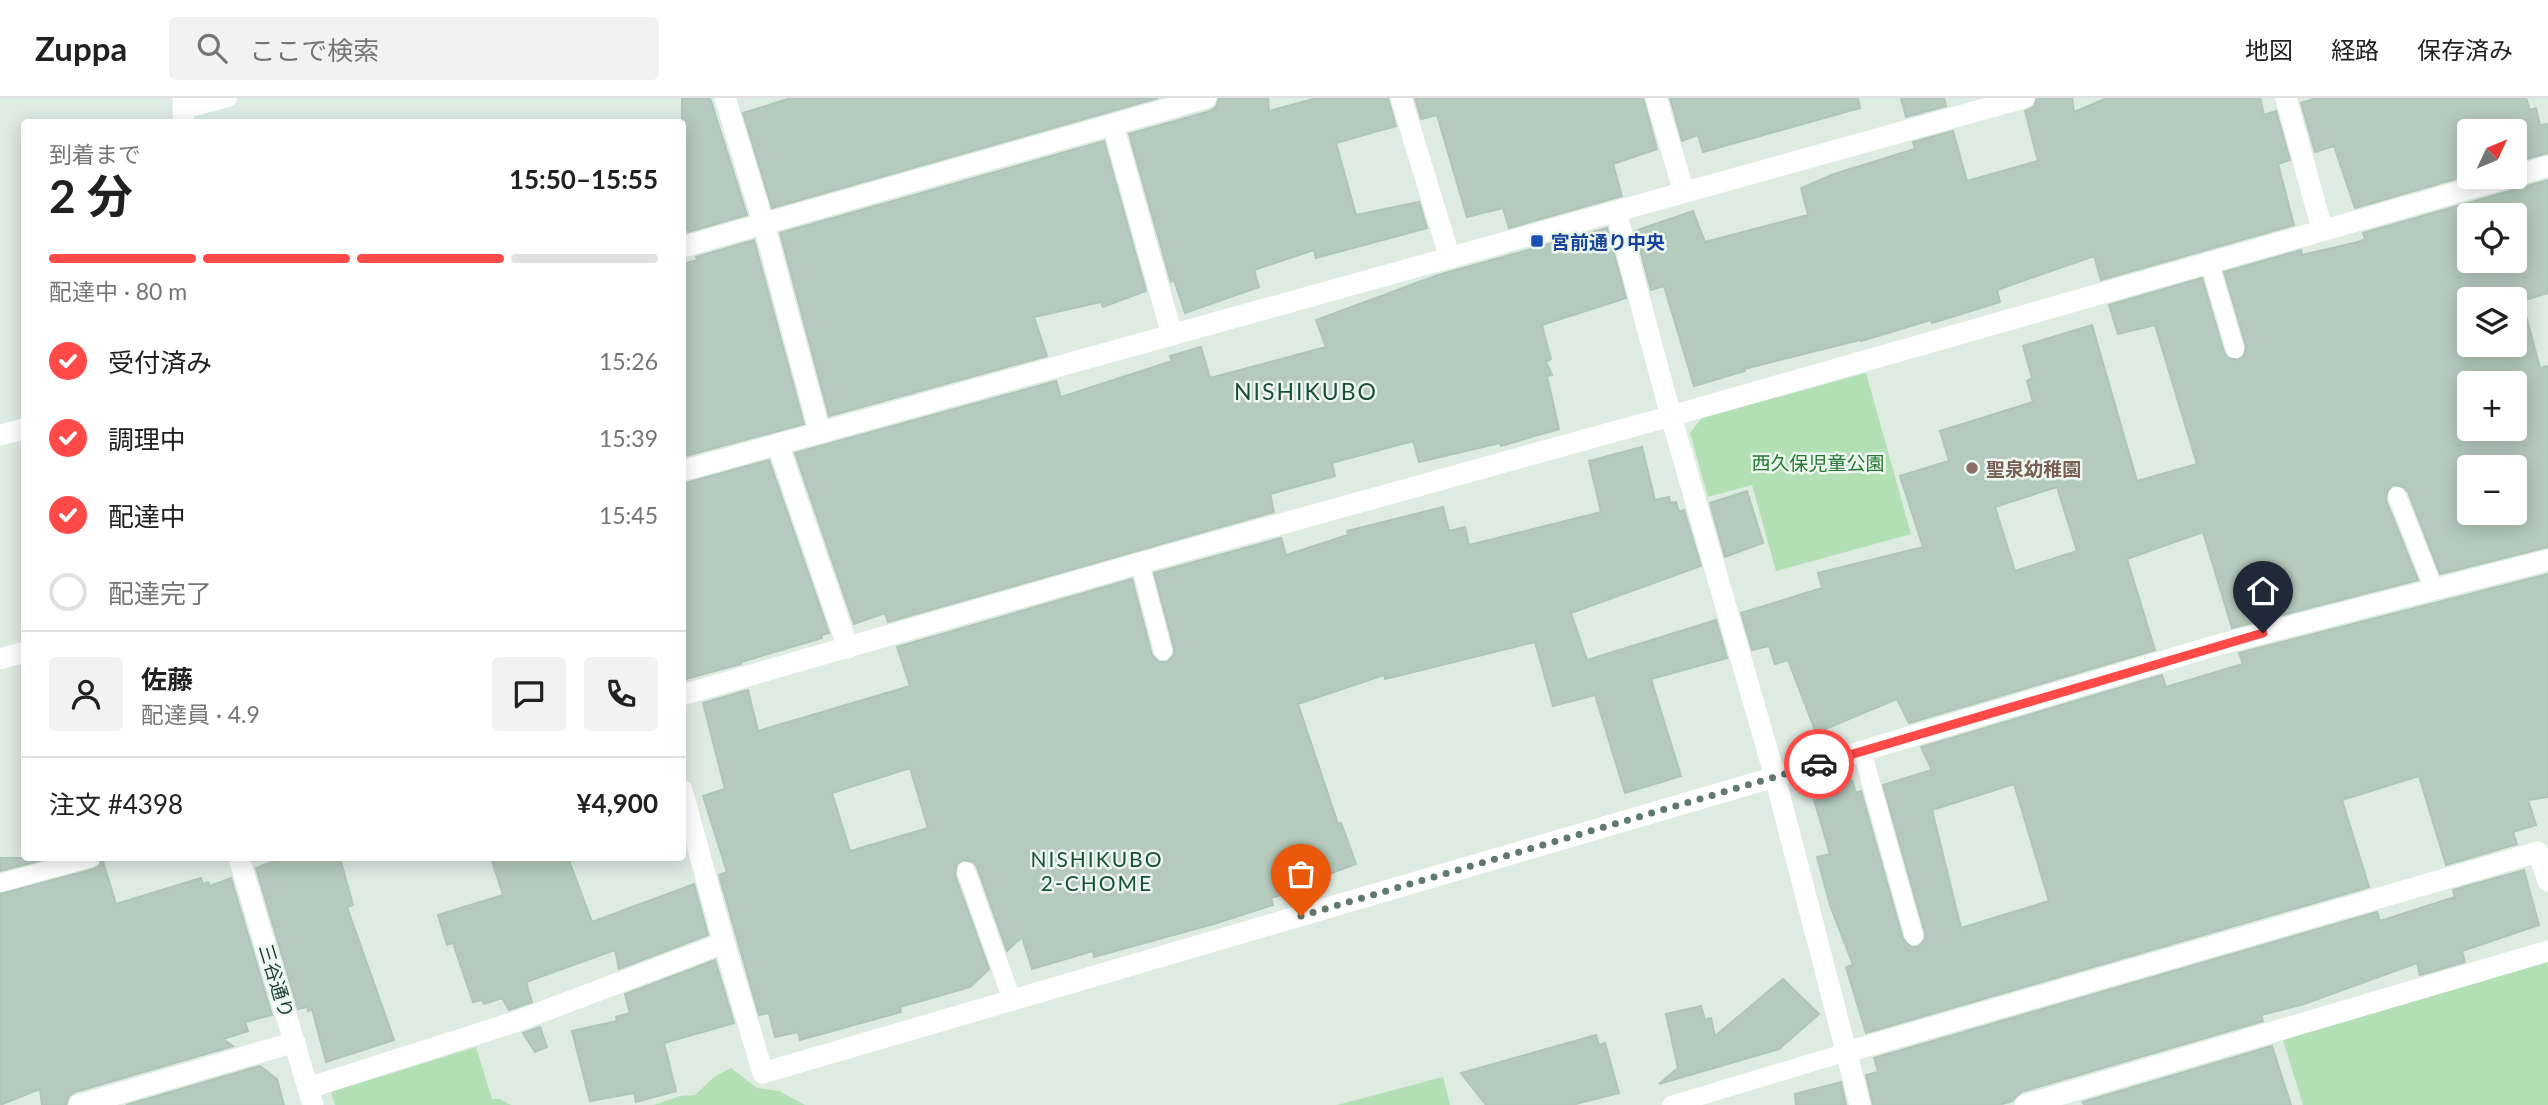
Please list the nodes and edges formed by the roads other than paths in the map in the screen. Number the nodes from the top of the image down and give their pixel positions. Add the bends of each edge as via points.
1 (228, 98) edge
2 (725, 98) edge
3 (1206, 98) edge
4 (1401, 98) edge
5 (1656, 98) edge
6 (2024, 98) edge
7 (2286, 98) edge
8 (183, 110) edge
9 (1113, 125) junction
10 (2548, 166) edge
11 (2527, 172) edge
12 (2466, 189) edge
13 (1684, 192) junction
14 (1616, 212) junction
15 (764, 225) junction
16 (2322, 229) junction
17 (686, 246) edge
18 (1450, 258) junction
19 (2209, 261) junction
20 (1172, 335) junction
21 (2235, 349) dead end
22 (1671, 416) junction
23 (21, 430) edge
24 (820, 433) junction
25 (0, 434) edge
26 (778, 445) junction
27 (686, 470) edge
28 (2397, 496) dead end
29 (2548, 561) edge
30 (1140, 563) junction
31 (2434, 589) junction
32 (848, 648) junction
33 (1163, 651) dead end
34 (21, 653) edge
35 (0, 659) edge
36 (686, 694) edge
37 (1862, 751) junction
38 (1775, 777) junction
39 (686, 805) edge
40 (80, 861) edge
41 (240, 861) edge
42 (966, 871) dead end
43 (2548, 881) edge
44 (0, 883) edge
45 (1913, 936) dead end
46 (724, 943) junction
47 (2548, 951) edge
48 (1012, 1000) junction
49 (295, 1042) junction
50 (1847, 1052) junction
51 (310, 1096) edge
52 (79, 1105) edge
53 (1671, 1105) edge
54 (1860, 1105) edge
55 (2025, 1105) edge

1 - 8 lane
2 - 15 street
3 - 9 street
4 - 18 street
5 - 13 street
6 - 13 street
7 - 16 street
9 - 15 street
9 - 20 street
10 - 11 street
12 - 16 street
13 - 14 street
14 - 18 street
14 - 22 street
15 - 17 street
15 - 24 street
16 - 19 street
18 - 20 street
19 - 21 lane
19 - 22 street
20 - 24 street
22 - 30 street
22 - 38 street
23 - 25 street
24 - 26 street
26 - 27 street
26 - 32 street
28 - 31 lane
29 - 31 street
30 - 32 street
30 - 33 lane
31 - 37 street via 2214,646
32 - 36 street
34 - 35 street
37 - 38 street
37 - 45 lane
38 - 48 street
38 - 50 street
39 - 46 street
40 - 44 lane
41 - 49 street, 三谷通り
42 - 48 lane
43 - 50 street via 2538,852
46 - 48 street via 764,1073
46 - 51 street
47 - 55 street
49 - 51 street, 三谷通り
49 - 52 street
50 - 53 lane
50 - 54 street

